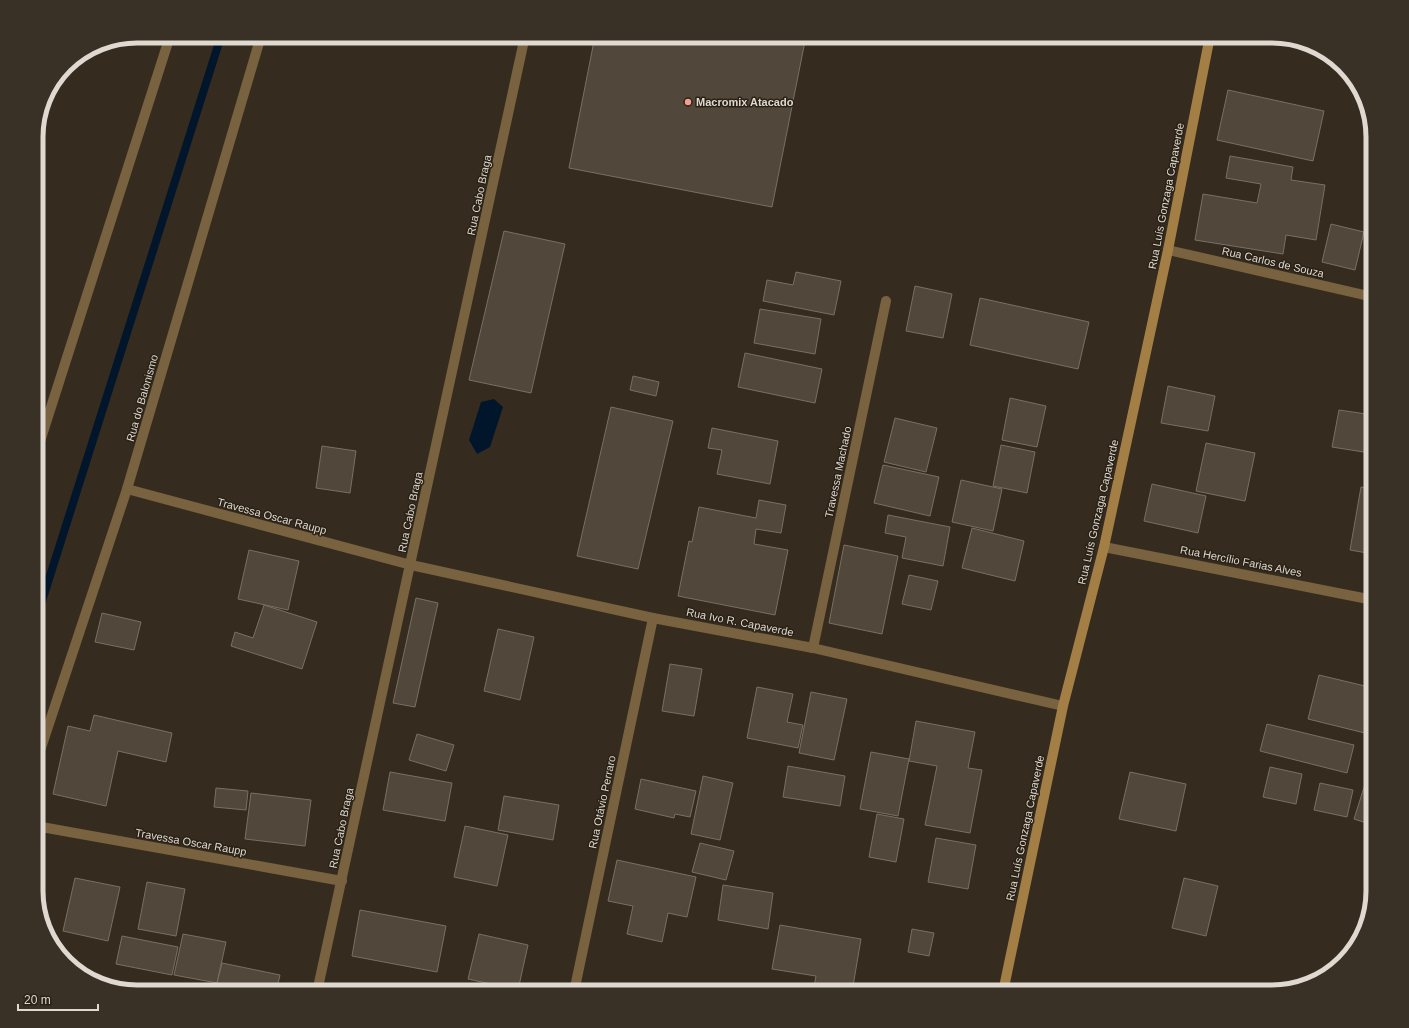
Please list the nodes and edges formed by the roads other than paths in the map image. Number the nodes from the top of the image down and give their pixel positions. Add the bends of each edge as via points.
1 (168, 43) edge
2 (259, 43) edge
3 (523, 43) edge
4 (1209, 43) edge
5 (1168, 250) junction
6 (1366, 295) edge
7 (886, 301) dead end
8 (43, 432) edge
9 (127, 489) junction
10 (1104, 547) junction
11 (411, 565) junction
12 (1366, 599) edge
13 (653, 618) junction
14 (813, 648) junction
15 (1063, 706) junction
16 (43, 742) edge
17 (43, 827) edge
18 (342, 881) junction
19 (319, 985) edge
20 (575, 985) edge
21 (1004, 985) edge

1 - 8 street
2 - 9 street, Rua do Balonismo
3 - 11 street, Rua Cabo Braga
4 - 5 street, Rua Luís Gonzaga Capaverde
5 - 6 street, Rua Carlos de Souza
5 - 10 street, Rua Luís Gonzaga Capaverde
7 - 14 street, Travessa Machado
9 - 11 street, Travessa Oscar Raupp
9 - 16 street, Rua do Balonismo
10 - 12 street, Rua Hercílio Farias Alves
10 - 15 street, Rua Luís Gonzaga Capaverde
11 - 13 street, Rua Ivo R. Capaverde
11 - 18 street, Rua Cabo Braga
13 - 14 street, Rua Ivo R. Capaverde
13 - 20 street, Rua Otávio Perraro
14 - 15 street, Rua Ivo R. Capaverde
15 - 21 street, Rua Luís Gonzaga Capaverde
17 - 18 street, Travessa Oscar Raupp
18 - 19 street, Rua Cabo Braga

